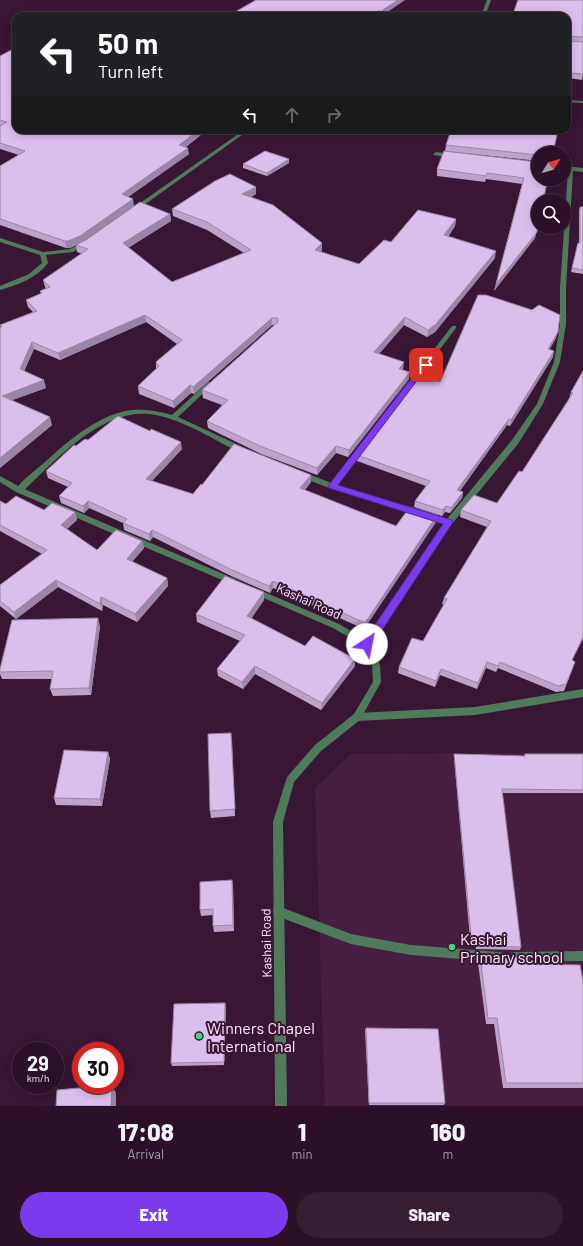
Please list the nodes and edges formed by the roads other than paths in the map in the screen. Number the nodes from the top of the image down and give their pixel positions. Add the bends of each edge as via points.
1 (489, 0) edge
2 (484, 12) edge
3 (571, 101) edge
4 (583, 102) edge
5 (241, 134) edge
6 (436, 154) dead end
7 (460, 157) edge
8 (571, 169) edge
9 (583, 170) edge
10 (567, 186) edge
11 (132, 211) edge
12 (93, 238) edge
13 (0, 240) edge
14 (43, 254) junction
15 (0, 288) edge
16 (454, 327) dead end
17 (216, 379) edge
18 (173, 418) junction
19 (249, 453) edge
20 (291, 470) edge
21 (0, 479) edge
22 (332, 486) junction
23 (19, 490) junction
24 (449, 522) junction
25 (367, 644) junction
26 (583, 693) edge
27 (357, 717) junction
28 (278, 912) junction
29 (583, 956) edge
30 (281, 1106) edge

1 - 2 street
3 - 4 street
5 - 11 street
6 - 7 street
8 - 9 street
10 - 24 street via 563,324 557,362 540,404 515,442
12 - 14 street via 71,251
13 - 14 street
14 - 15 street via 45,263 41,269
16 - 22 street
17 - 18 street
18 - 19 street
18 - 23 street via 148,412 125,413 107,419 92,428
20 - 22 street
21 - 23 street, Kashai Road
22 - 24 street
23 - 25 street, Kashai Road via 336,626
24 - 25 street
25 - 27 street, Kashai Road via 376,665 377,682
26 - 27 street via 475,711
27 - 28 street, Kashai Road via 318,748 290,780 278,822
28 - 29 street via 351,939 411,950 498,957
28 - 30 street, Kashai Road

